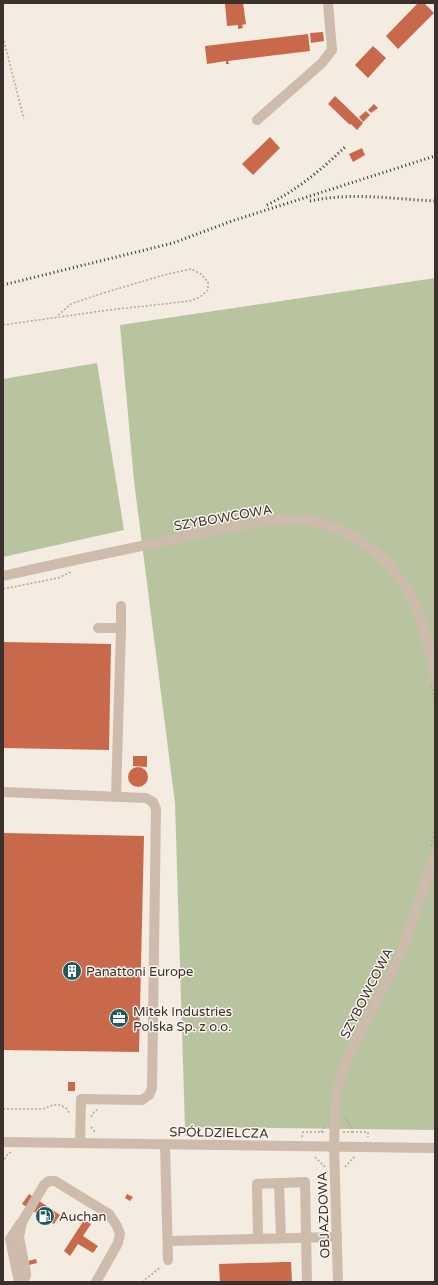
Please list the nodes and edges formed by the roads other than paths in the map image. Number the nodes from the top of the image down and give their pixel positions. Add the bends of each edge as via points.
1 (328, 3) edge
2 (257, 120) dead end
3 (3, 576) edge
4 (121, 606) dead end
5 (98, 628) dead end
6 (121, 628) junction
7 (432, 678) edge
8 (3, 792) edge
9 (116, 796) junction
10 (435, 854) edge
11 (3, 1142) edge
12 (80, 1143) junction
13 (164, 1144) junction
14 (334, 1146) junction
15 (435, 1148) edge
16 (279, 1183) junction
17 (22, 1222) junction
18 (337, 1237) junction
19 (258, 1238) junction
20 (281, 1238) junction
21 (306, 1238) junction
22 (168, 1241) junction
23 (168, 1260) road end
24 (19, 1282) edge
25 (22, 1282) edge
26 (96, 1282) edge
27 (307, 1282) edge
28 (338, 1282) edge

1 - 2 street via 332,50 322,63
3 - 7 street, SZYBOWCOWA via 246,524 291,519 323,524 344,532 376,552 401,579 417,610 423,629
4 - 6 street
5 - 6 street
6 - 9 street
8 - 9 street
9 - 12 street via 146,798 153,802 156,810 152,1088 149,1095 142,1100 81,1100
10 - 14 street, SZYBOWCOWA via 401,954 342,1073 336,1098
11 - 12 street, SPÓŁDZIELCZA
12 - 13 street, SPÓŁDZIELCZA
13 - 14 street, SPÓŁDZIELCZA
13 - 22 street
14 - 15 street, SPÓŁDZIELCZA
14 - 18 street, OBJAZDOWA
16 - 19 street via 256,1184
16 - 20 street
16 - 21 street via 305,1182
17 - 24 street via 10,1239
17 - 25 street via 19,1237 26,1273
17 - 26 street via 49,1181 55,1181 109,1214 119,1230 119,1240
18 - 21 street
18 - 28 street, OBJAZDOWA
19 - 20 street
19 - 22 street
20 - 21 street
21 - 27 street
22 - 23 street

